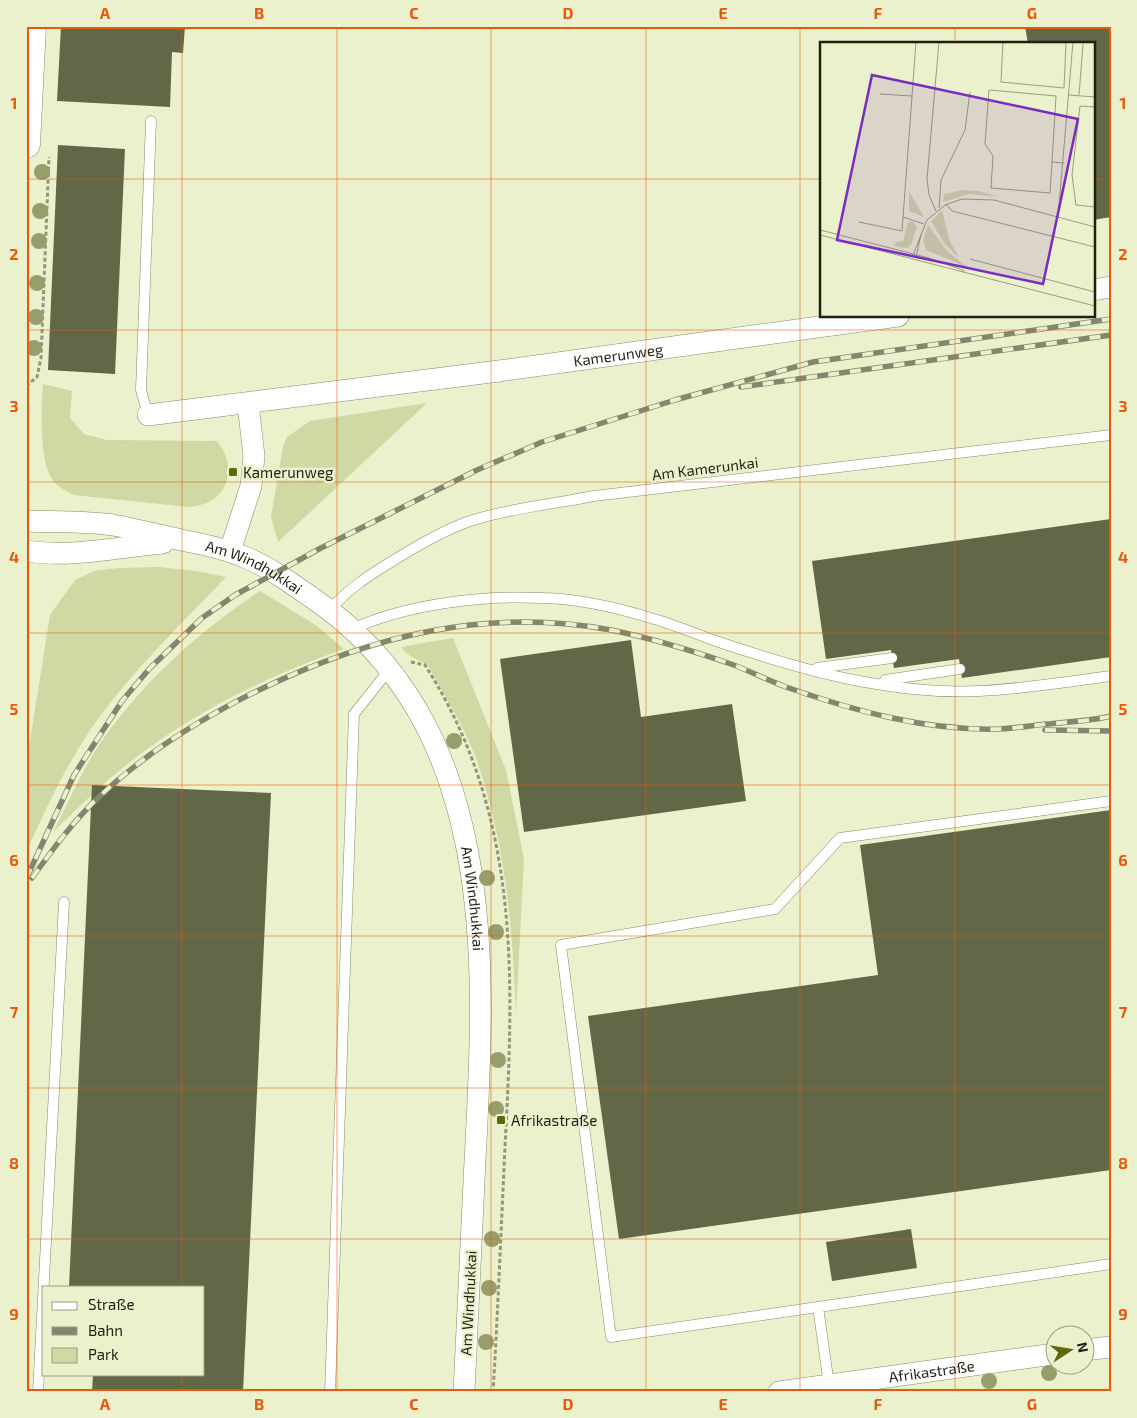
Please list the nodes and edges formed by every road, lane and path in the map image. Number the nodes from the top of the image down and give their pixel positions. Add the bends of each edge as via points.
1 (32, 26) edge
2 (152, 121) dead end
3 (38, 148) edge
4 (1111, 287) edge
5 (1094, 290) edge
6 (883, 318) edge
7 (26, 386) edge
8 (248, 404) junction
9 (148, 415) joint
10 (1111, 435) edge
11 (26, 521) edge
12 (185, 541) junction
13 (26, 551) edge
14 (230, 551) junction
15 (330, 610) junction
16 (352, 629) junction
17 (892, 658) dead end
18 (389, 669) junction
19 (803, 669) junction
20 (960, 669) dead end
21 (1111, 676) edge
22 (859, 681) junction
23 (1111, 801) edge
24 (64, 902) dead end
25 (1111, 1264) edge
26 (44, 1286) edge
27 (818, 1307) junction
28 (42, 1317) edge
29 (1111, 1347) edge
30 (1094, 1349) edge
31 (1044, 1355) edge
32 (829, 1385) junction
33 (38, 1392) edge
34 (330, 1392) edge
35 (464, 1392) edge
36 (778, 1392) edge

1 - 3 main road
2 - 9 lane via 141,390
3 - 7 path via 41,358 37,377
4 - 5 street
6 - 8 street, Kamerunweg
8 - 9 street, Kamerunweg
8 - 14 street via 254,456 251,486
10 - 15 lane, Am Kamerunkai via 594,496 529,508 468,522 426,540 356,584
11 - 12 street, Am Windhukkai via 112,525
12 - 13 street, Am Windhukkai via 53,554
12 - 14 street, Am Windhukkai
14 - 15 street, Am Windhukkai via 274,572
15 - 16 street, Am Windhukkai
16 - 18 street, Am Windhukkai via 370,644
16 - 19 lane via 384,616 422,608 478,600 544,598 598,605 654,619
17 - 19 lane
18 - 34 lane via 354,714
18 - 35 street, Am Windhukkai via 421,720 449,782 465,834 477,915 482,1033
19 - 22 lane
20 - 22 lane via 889,680
21 - 22 lane via 978,691
23 - 27 lane via 840,838 775,909 561,945 611,1337
24 - 26 lane
25 - 27 lane
27 - 32 lane
28 - 33 lane
29 - 30 street
31 - 32 street, Afrikastraße
32 - 36 street, Afrikastraße

